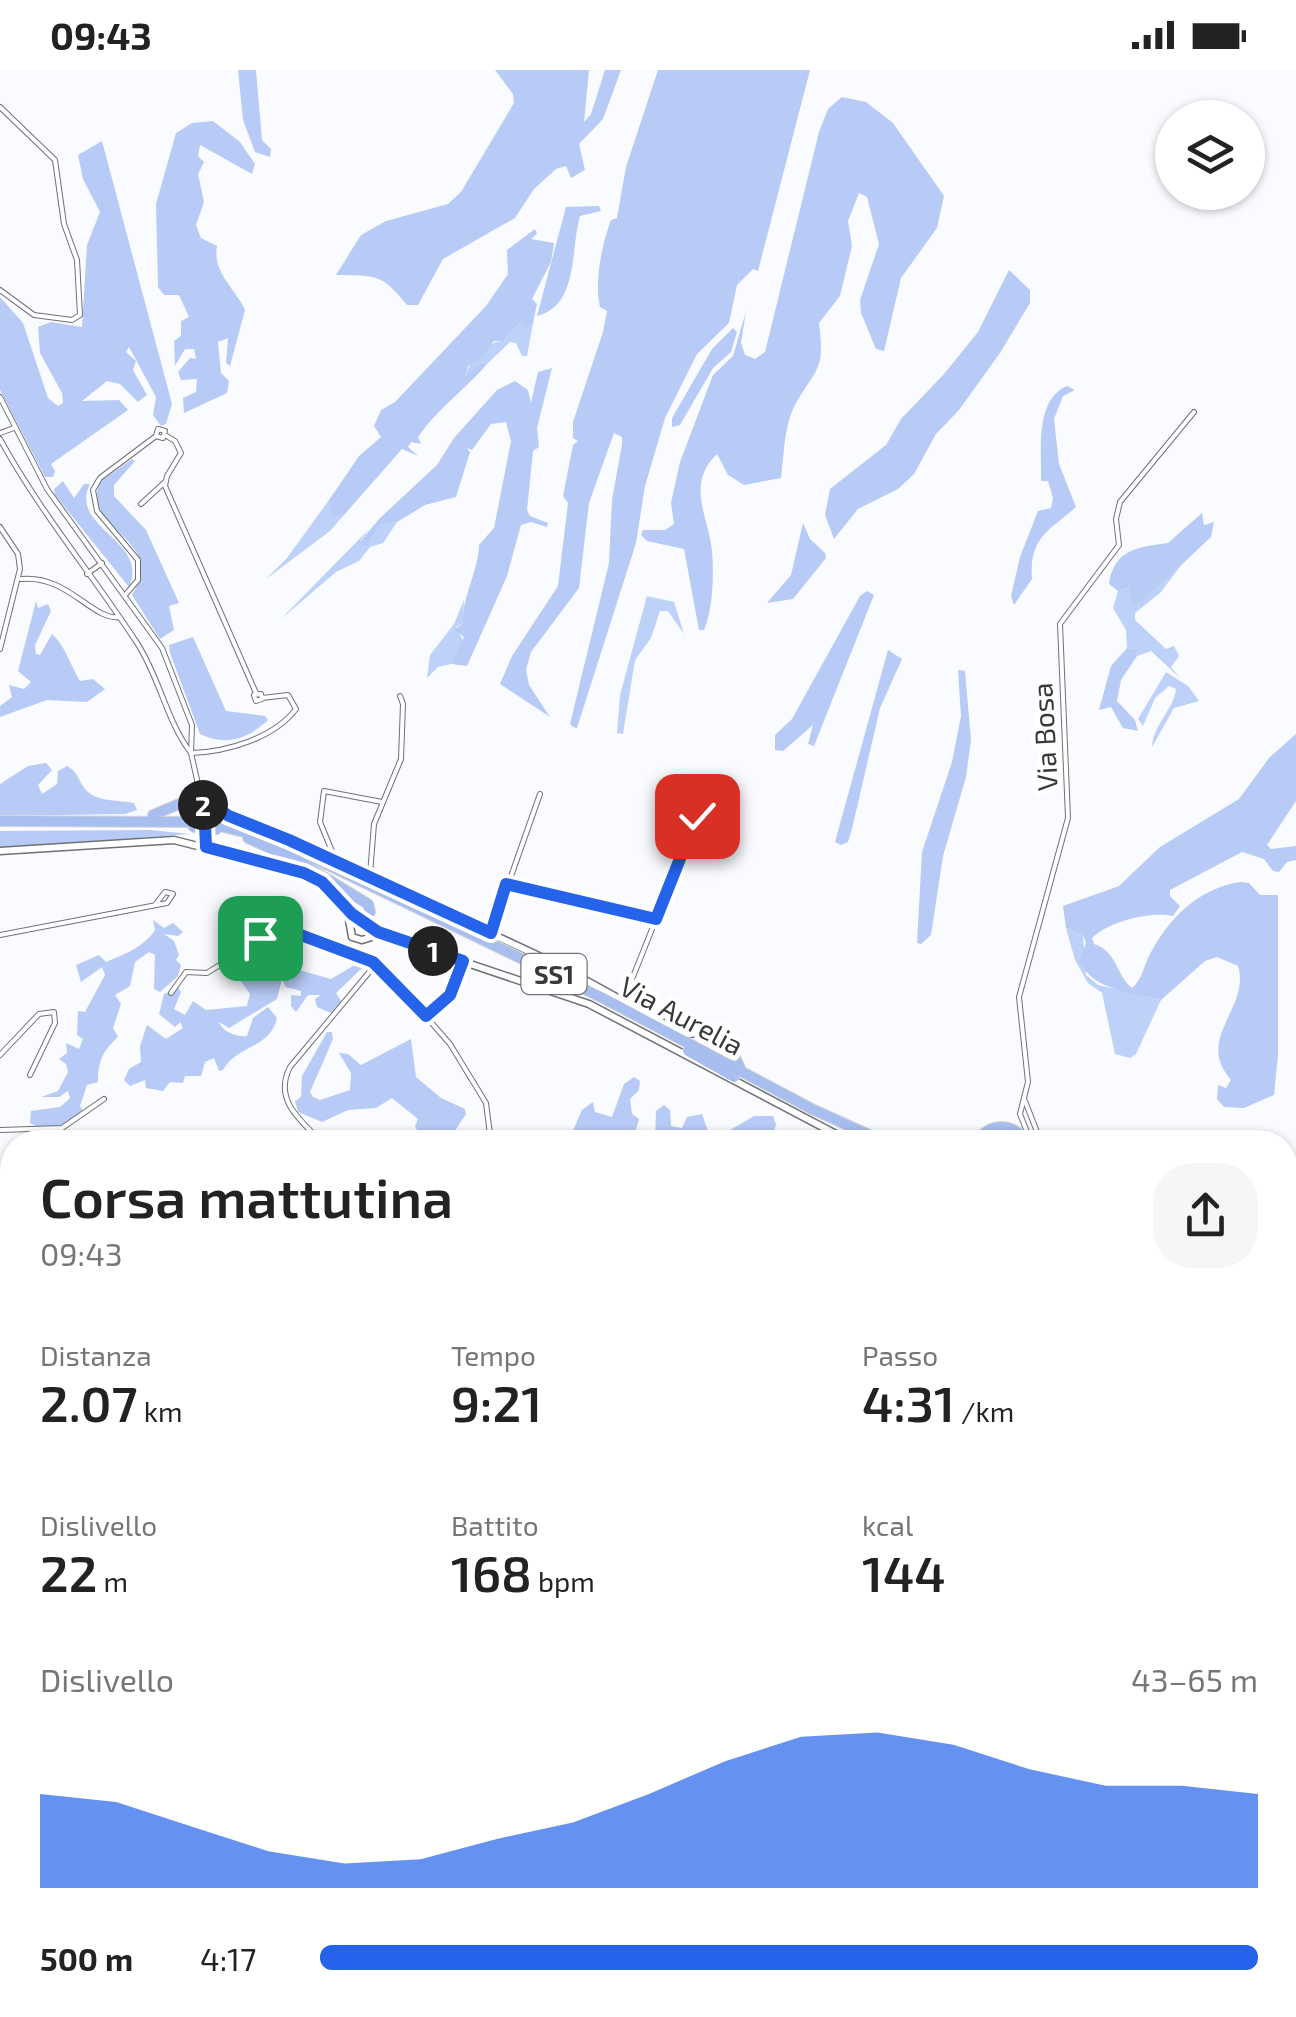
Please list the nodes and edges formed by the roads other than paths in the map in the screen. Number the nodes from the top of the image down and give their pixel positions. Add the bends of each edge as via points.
1 (0, 108) edge
2 (0, 290) edge
3 (0, 397) edge
4 (1194, 412) dead end
5 (14, 428) junction
6 (0, 436) edge
7 (165, 482) junction
8 (141, 504) dead end
9 (0, 527) edge
10 (102, 563) junction
11 (87, 574) junction
12 (19, 579) junction
13 (126, 594) junction
14 (111, 604) junction
15 (94, 607) junction
16 (120, 617) junction
17 (0, 649) edge
18 (400, 696) dead end
19 (191, 753) junction
20 (540, 794) dead end
21 (202, 796) junction
22 (382, 802) junction
23 (697, 816) dead end
24 (68, 820) junction
25 (0, 824) edge
26 (193, 825) junction
27 (215, 827) junction
28 (248, 838) junction
29 (206, 847) junction
30 (0, 851) edge
31 (336, 861) junction
32 (370, 877) junction
33 (506, 884) junction
34 (340, 900) junction
35 (156, 905) dead end
36 (656, 919) junction
37 (363, 921) junction
38 (350, 925) junction
39 (491, 933) junction
40 (0, 935) edge
41 (368, 936) junction
42 (388, 936) junction
43 (463, 961) junction
44 (376, 964) junction
45 (171, 992) dead end
46 (623, 1002) junction
47 (426, 1016) junction
48 (726, 1038) junction
49 (682, 1041) junction
50 (0, 1056) edge
51 (30, 1075) dead end
52 (770, 1088) junction
53 (104, 1099) dead end
54 (1026, 1101) junction
55 (812, 1110) junction
56 (0, 1130) edge
57 (311, 1130) edge
58 (489, 1130) edge
59 (828, 1130) edge
60 (845, 1130) edge
61 (857, 1130) edge
62 (865, 1130) edge
63 (988, 1130) edge
64 (1016, 1130) edge
65 (1025, 1130) edge
66 (1037, 1130) edge

1 - 2 street via 55,160 64,224 78,260 80,314 72,320 39,317
3 - 5 street
4 - 54 street, Via Bosa via 1120,502 1119,545 1060,624 1068,818 1020,989
5 - 6 street
5 - 10 street via 47,489
6 - 11 street
7 - 8 street
7 - 13 street via 181,455 160,429 93,490 96,511 138,560 138,580
7 - 19 street via 256,694 290,696 296,709 239,744
9 - 12 street via 18,555
10 - 11 street
10 - 13 street
11 - 14 street
12 - 15 street via 55,583
12 - 17 street
13 - 19 street via 179,686 193,728
14 - 15 street
14 - 16 street
15 - 16 street via 108,618
16 - 19 street
18 - 22 street via 402,759
19 - 21 street
20 - 33 street
21 - 24 highway via 154,815
21 - 29 street
21 - 31 street via 229,816
22 - 31 street via 324,791 320,822
22 - 32 street
23 - 36 street
24 - 25 highway, Via Aurelia / SS1
24 - 26 highway, Via Aurelia / SS1
25 - 26 highway, Via Aurelia / SS1
26 - 27 highway, Via Aurelia / SS1, bridge
27 - 28 highway, Via Aurelia / SS1
27 - 49 highway, Via Aurelia / SS1 via 266,838 324,862
28 - 37 highway via 368,904
28 - 60 highway, Via Aurelia / SS1 via 590,998
29 - 30 street via 152,839
29 - 34 street via 304,873
31 - 32 street
32 - 39 street
33 - 36 street
33 - 39 street
34 - 37 street
34 - 38 street
35 - 40 street
36 - 46 street
37 - 38 street
37 - 41 street
37 - 42 street
38 - 41 street via 355,939
39 - 46 street
41 - 42 street
42 - 43 street
43 - 47 street via 450,995
43 - 59 street via 589,1004
44 - 45 street via 277,929 208,974 186,972
44 - 47 street
44 - 57 street via 285,1079 288,1104
46 - 48 street via 687,1036 715,1032
47 - 58 street via 486,1104
48 - 49 highway via 717,1054
48 - 52 highway via 736,1065
49 - 52 highway, Via Aurelia / SS1
50 - 51 street via 41,1012 54,1012 56,1021
52 - 55 highway, Via Aurelia / SS1
53 - 56 street via 62,1128
54 - 65 street, Via Bosa via 1020,1114
54 - 66 street, Via Bosa
55 - 61 highway, Via Aurelia / SS1
55 - 62 highway
63 - 64 highway

